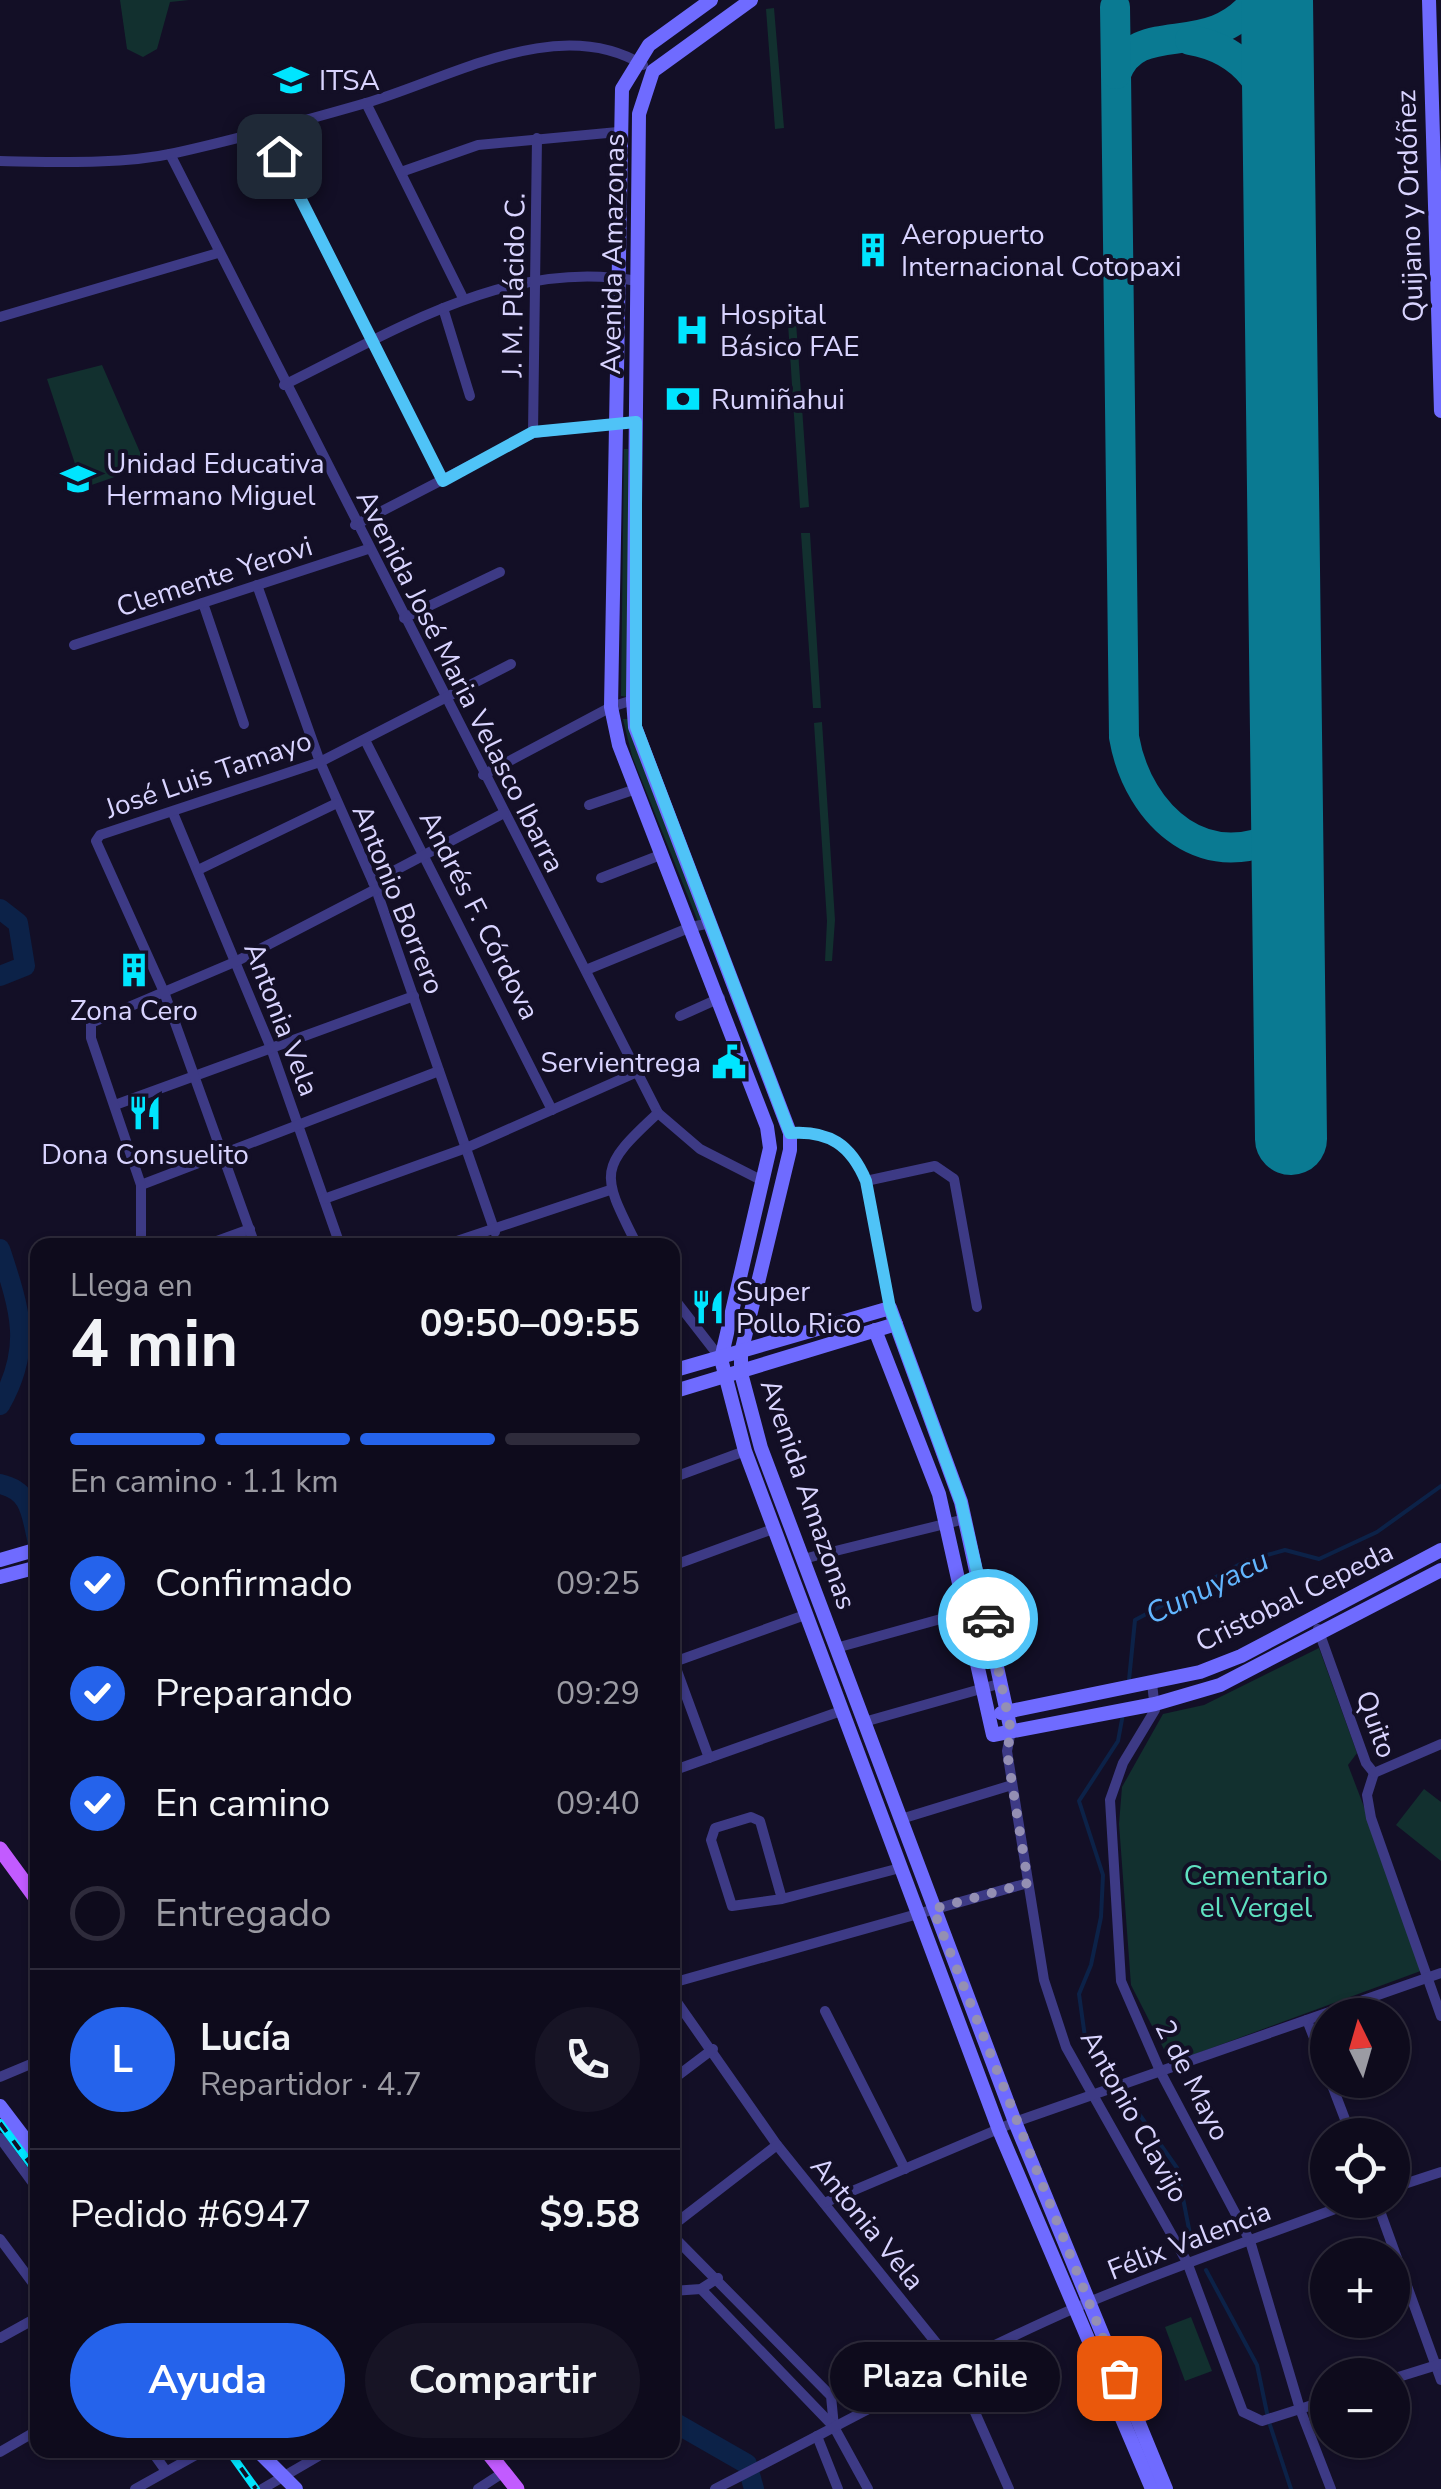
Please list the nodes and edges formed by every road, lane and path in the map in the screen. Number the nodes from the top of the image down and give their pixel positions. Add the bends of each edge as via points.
1 (710, 0) edge
2 (1429, 0) edge
3 (749, 1) edge
4 (636, 61) junction
5 (653, 71) junction
6 (366, 103) junction
7 (266, 130) junction
8 (618, 132) junction
9 (538, 138) junction
10 (170, 154) junction
11 (0, 161) edge
12 (401, 172) junction
13 (218, 253) junction
14 (617, 278) junction
15 (535, 280) junction
16 (637, 282) junction
17 (463, 298) junction
18 (442, 308) junction
19 (0, 317) edge
20 (371, 342) junction
21 (284, 385) junction
22 (470, 396) dead end
23 (1441, 411) edge
24 (615, 421) junction
25 (636, 422) junction
26 (533, 432) junction
27 (443, 481) junction
28 (356, 524) junction
29 (368, 549) junction
30 (500, 572) dead end
31 (256, 585) junction
32 (202, 603) junction
33 (404, 618) junction
34 (74, 646) dead end
35 (511, 664) dead end
36 (444, 700) junction
37 (633, 700) junction
38 (611, 707) junction
39 (244, 724) dead end
40 (365, 740) junction
41 (320, 762) junction
42 (484, 775) junction
43 (636, 789) junction
44 (337, 803) junction
45 (589, 805) dead end
46 (173, 813) junction
47 (504, 813) junction
48 (426, 854) junction
49 (663, 854) junction
50 (198, 870) junction
51 (602, 878) dead end
52 (374, 886) junction
53 (710, 923) junction
54 (692, 927) junction
55 (236, 960) junction
56 (586, 970) junction
57 (164, 992) junction
58 (414, 996) junction
59 (720, 998) junction
60 (680, 1016) dead end
61 (271, 1048) junction
62 (439, 1071) junction
63 (635, 1073) junction
64 (196, 1076) junction
65 (115, 1105) junction
66 (552, 1110) junction
67 (658, 1114) junction
68 (298, 1125) junction
69 (790, 1133) junction
70 (466, 1148) junction
71 (223, 1153) junction
72 (763, 1180) junction
73 (866, 1181) junction
74 (141, 1185) junction
75 (610, 1190) junction
76 (324, 1199) junction
77 (250, 1230) junction
78 (495, 1232) junction
79 (141, 1238) edge
80 (227, 1238) edge
81 (253, 1238) edge
82 (338, 1238) edge
83 (472, 1238) edge
84 (634, 1238) edge
85 (680, 1306) edge
86 (977, 1307) dead end
87 (890, 1308) junction
88 (896, 1324) junction
89 (875, 1330) junction
90 (741, 1353) junction
91 (721, 1360) junction
92 (680, 1370) edge
93 (742, 1373) junction
94 (726, 1378) junction
95 (680, 1390) edge
96 (744, 1451) junction
97 (680, 1475) edge
98 (965, 1519) junction
99 (945, 1522) junction
100 (774, 1529) junction
101 (1441, 1550) edge
102 (30, 1551) edge
103 (802, 1559) junction
104 (0, 1560) edge
105 (680, 1563) edge
106 (30, 1569) edge
107 (1441, 1570) edge
108 (0, 1577) edge
109 (966, 1612) junction
110 (805, 1616) junction
111 (1314, 1619) junction
112 (1321, 1635) junction
113 (836, 1648) junction
114 (680, 1658) edge
115 (680, 1679) edge
116 (1002, 1682) junction
117 (1146, 1684) junction
118 (983, 1687) junction
119 (1155, 1704) junction
120 (841, 1711) junction
121 (1008, 1712) junction
122 (989, 1716) junction
123 (864, 1722) junction
124 (1011, 1731) junction
125 (993, 1734) junction
126 (1441, 1744) edge
127 (1007, 1752) junction
128 (709, 1758) junction
129 (680, 1769) edge
130 (1374, 1772) junction
131 (1012, 1785) junction
132 (900, 1819) junction
133 (0, 1849) edge
134 (900, 1868) junction
135 (1028, 1883) junction
136 (30, 1891) edge
137 (782, 1899) junction
138 (933, 1909) junction
139 (917, 1914) junction
140 (1441, 1973) edge
141 (1426, 1978) junction
142 (680, 1982) edge
143 (680, 2006) edge
144 (825, 2011) dead end
145 (1441, 2016) edge
146 (1307, 2020) junction
147 (1310, 2028) edge
148 (713, 2049) junction
149 (30, 2064) edge
150 (1161, 2073) junction
151 (680, 2074) edge
152 (0, 2077) edge
153 (1093, 2097) junction
154 (0, 2106) edge
155 (1015, 2122) junction
156 (999, 2130) junction
157 (0, 2138) edge
158 (30, 2145) edge
159 (777, 2145) junction
160 (905, 2169) junction
161 (1441, 2172) edge
162 (30, 2179) edge
163 (1410, 2182) edge
164 (824, 2203) junction
165 (1311, 2218) edge
166 (1383, 2218) edge
167 (680, 2220) edge
168 (0, 2239) edge
169 (1250, 2241) junction
170 (680, 2242) edge
171 (1187, 2262) junction
172 (718, 2278) junction
173 (30, 2279) edge
174 (701, 2289) junction
175 (680, 2290) edge
176 (1080, 2306) junction
177 (30, 2321) edge
178 (0, 2338) edge
179 (1438, 2364) edge
180 (954, 2365) junction
181 (1410, 2373) edge
182 (1441, 2380) edge
183 (1310, 2406) edge
184 (1300, 2409) junction
185 (839, 2424) junction
186 (30, 2435) edge
187 (817, 2436) junction
188 (0, 2452) edge
189 (157, 2458) edge
190 (190, 2458) edge
191 (265, 2458) edge
192 (316, 2458) edge
193 (492, 2458) edge
194 (166, 2471) junction
195 (283, 2478) junction
196 (511, 2481) edge
197 (135, 2489) edge
198 (262, 2489) edge
199 (296, 2489) edge
200 (478, 2489) edge
201 (528, 2489) edge
202 (715, 2489) edge
203 (838, 2489) edge
204 (868, 2489) edge
205 (1009, 2489) edge
206 (1152, 2489) edge
207 (1166, 2489) edge
208 (1331, 2489) edge

1 - 4 main road
2 - 23 main road, Quijano y Ordóñez
3 - 5 main road
4 - 5 street
4 - 6 street via 570,47 519,50
4 - 8 main road, Avenida Amazonas via 622,89
5 - 16 main road, Avenida Amazonas via 639,114
6 - 7 street
6 - 12 street
7 - 10 street
7 - 20 street
8 - 9 street
8 - 14 main road, Avenida Amazonas
9 - 12 street via 478,145
9 - 15 street, J. M. Plácido C.
10 - 11 street
10 - 13 street, Avenida José Maria Velasco Ibarra
12 - 17 street
13 - 19 street
13 - 21 street, Avenida José Maria Velasco Ibarra
14 - 15 street
14 - 16 street
14 - 24 main road, Avenida Amazonas
15 - 17 street
15 - 26 street, J. M. Plácido C.
16 - 25 main road, Avenida Amazonas
17 - 18 street
18 - 20 street
18 - 22 street
20 - 21 street
20 - 27 street
21 - 28 street, Avenida José Maria Velasco Ibarra
24 - 25 street
24 - 26 street
24 - 38 main road, Avenida Amazonas
25 - 37 main road, Avenida Amazonas
26 - 27 street
27 - 28 street
28 - 29 street, Avenida José Maria Velasco Ibarra
29 - 31 street, Clemente Yerovi
29 - 33 street, Avenida José Maria Velasco Ibarra
30 - 33 street
31 - 32 street, Clemente Yerovi
31 - 41 street, Antonio Borrero
32 - 34 street, Clemente Yerovi
32 - 39 street
33 - 36 street, Avenida José Maria Velasco Ibarra
35 - 36 street, José Luis Tamayo
36 - 40 street, José Luis Tamayo
36 - 42 street, Avenida José Maria Velasco Ibarra
37 - 38 street
37 - 53 main road, Avenida Amazonas via 636,727
38 - 42 street
38 - 43 main road, Avenida Amazonas
40 - 41 street, José Luis Tamayo
40 - 48 street, Andrés F. Córdova
41 - 44 street, Antonio Borrero
41 - 46 street, José Luis Tamayo
42 - 47 street, Avenida José Maria Velasco Ibarra
43 - 45 street
43 - 49 main road, Avenida Amazonas
44 - 50 street
44 - 52 street, Antonio Borrero
46 - 50 street, Antonia Vela
46 - 57 street, José Luis Tamayo via 96,840
47 - 48 street
47 - 56 street, Avenida José Maria Velasco Ibarra
48 - 52 street
48 - 66 street, Andrés F. Córdova
49 - 51 street
49 - 54 main road, Avenida Amazonas
50 - 55 street, Antonia Vela
52 - 55 street
52 - 58 street, Antonio Borrero
53 - 54 street
53 - 69 main road, Avenida Amazonas
54 - 56 street
54 - 59 main road, Avenida Amazonas
55 - 57 street
55 - 61 street, Antonia Vela
56 - 63 street, Avenida José Maria Velasco Ibarra
57 - 64 street, José Luis Tamayo
57 - 65 street via 89,1029
58 - 61 street
58 - 62 street, Antonio Borrero
59 - 60 street
59 - 72 main road, Avenida Amazonas via 768,1127
61 - 64 street
61 - 68 street, Antonia Vela
62 - 68 street
62 - 70 street, Antonio Borrero
63 - 66 street
63 - 67 street, Avenida José Maria Velasco Ibarra
64 - 65 street
64 - 71 street, José Luis Tamayo
65 - 74 street
66 - 70 street
67 - 72 street, Avenida José Maria Velasco Ibarra via 700,1149
67 - 75 street via 618,1150
68 - 71 street
68 - 76 street, Antonia Vela
69 - 73 street, Antonio Clavijo via 814,1131 840,1142
69 - 90 main road, Avenida Amazonas
70 - 76 street
70 - 78 street, Antonio Borrero
71 - 74 street
71 - 77 street, José Luis Tamayo
72 - 91 main road, Avenida Amazonas
73 - 86 street via 935,1166 954,1180
73 - 87 street, Antonio Clavijo
74 - 79 street
75 - 78 street
75 - 84 street
76 - 82 street, Antonia Vela
77 - 80 street
77 - 81 street, José Luis Tamayo
78 - 83 street
85 - 91 street
87 - 88 main road, Antonio Clavijo
87 - 90 main road
88 - 89 main road
88 - 98 main road, Antonio Clavijo
89 - 93 main road
89 - 99 main road, Antonio Clavijo
90 - 91 main road
90 - 93 main road, Avenida Amazonas
91 - 92 main road
91 - 94 main road, Avenida Amazonas
93 - 94 main road
93 - 103 main road, Avenida Amazonas
94 - 95 main road
94 - 96 main road, Avenida Amazonas
96 - 97 street
96 - 100 main road, Avenida Amazonas
98 - 99 street
98 - 116 main road, Antonio Clavijo
99 - 103 street
99 - 109 main road, Antonio Clavijo
100 - 105 street
100 - 110 main road, Avenida Amazonas
101 - 111 main road, Cristobal Cepeda
102 - 104 main road
103 - 113 main road, Avenida Amazonas
106 - 108 main road
107 - 112 main road, Cristobal Cepeda
109 - 113 street
109 - 118 main road, Antonio Clavijo
110 - 114 street
110 - 120 main road, Avenida Amazonas
111 - 112 street, Quito
111 - 117 main road, Cristobal Cepeda via 1242,1656
112 - 119 main road, Cristobal Cepeda via 1220,1686
112 - 130 street, Quito
113 - 123 main road, Avenida Amazonas
115 - 128 street
116 - 118 street
116 - 121 main road, Antonio Clavijo
117 - 119 street
117 - 121 main road, Cristobal Cepeda
118 - 122 main road, Antonio Clavijo
118 - 123 street
119 - 124 main road, Cristobal Cepeda
119 - 150 street, 2 de Mayo via 1117,1776 1110,1815 1117,1961
120 - 128 street
120 - 134 main road, Avenida Amazonas
121 - 122 main road, Cristobal Cepeda
121 - 124 main road, Antonio Clavijo
122 - 125 main road, Antonio Clavijo
123 - 132 main road, Avenida Amazonas
124 - 125 main road, Cristobal Cepeda
124 - 127 street, Antonio Clavijo
125 - 127 street, Antonio Clavijo
126 - 130 street
127 - 131 street, Antonio Clavijo
128 - 129 street
130 - 141 street, Quito via 1367,1804
131 - 132 street
131 - 135 street, Antonio Clavijo
132 - 138 main road, Avenida Amazonas
133 - 136 main road
134 - 137 street
134 - 139 main road, Avenida Amazonas
135 - 138 street
135 - 153 street, Antonio Clavijo via 1044,1980 1066,2047
137 - 137 street via 732,1906 711,1840 716,1828 751,1817 760,1821
138 - 139 street
138 - 155 main road, Avenida Amazonas
139 - 142 street
139 - 156 main road, Avenida Amazonas
140 - 141 street
141 - 145 street, Quito
141 - 146 street
143 - 148 street, Antonia Vela
144 - 160 street
146 - 147 street
146 - 150 street
148 - 151 street
148 - 159 street, Antonia Vela
149 - 152 street
150 - 153 street
150 - 169 street, 2 de Mayo
153 - 155 street
153 - 171 street, Antonio Clavijo
154 - 158 main road
155 - 156 street
155 - 176 main road, Avenida Amazonas
156 - 160 street
156 - 176 main road, Avenida Amazonas
157 - 162 street
159 - 164 street, Antonia Vela
159 - 167 street
160 - 164 street
161 - 163 street
164 - 180 street, Antonia Vela
165 - 169 street, Félix Valencia
166 - 179 street
168 - 173 street
169 - 171 street, Félix Valencia
169 - 184 street, 2 de Mayo
170 - 172 street
171 - 176 street, Félix Valencia
171 - 184 street, Antonio Clavijo via 1237,2404 1262,2421
172 - 174 street
172 - 185 street via 832,2396
174 - 175 street
174 - 185 street
176 - 180 street, Félix Valencia
176 - 206 main road, Avenida Amazonas
176 - 207 main road, Avenida Amazonas
177 - 178 street
179 - 181 street
179 - 182 street
180 - 185 street, Félix Valencia
180 - 205 street, Antonia Vela
183 - 184 street
184 - 208 street, 2 de Mayo
185 - 187 street, Félix Valencia
185 - 204 street
186 - 188 street
187 - 202 street, Félix Valencia
187 - 203 street
189 - 194 street
190 - 194 street
191 - 195 main road
192 - 195 street
193 - 196 main road
194 - 197 street
195 - 198 street
195 - 199 main road
196 - 200 street
196 - 201 main road

